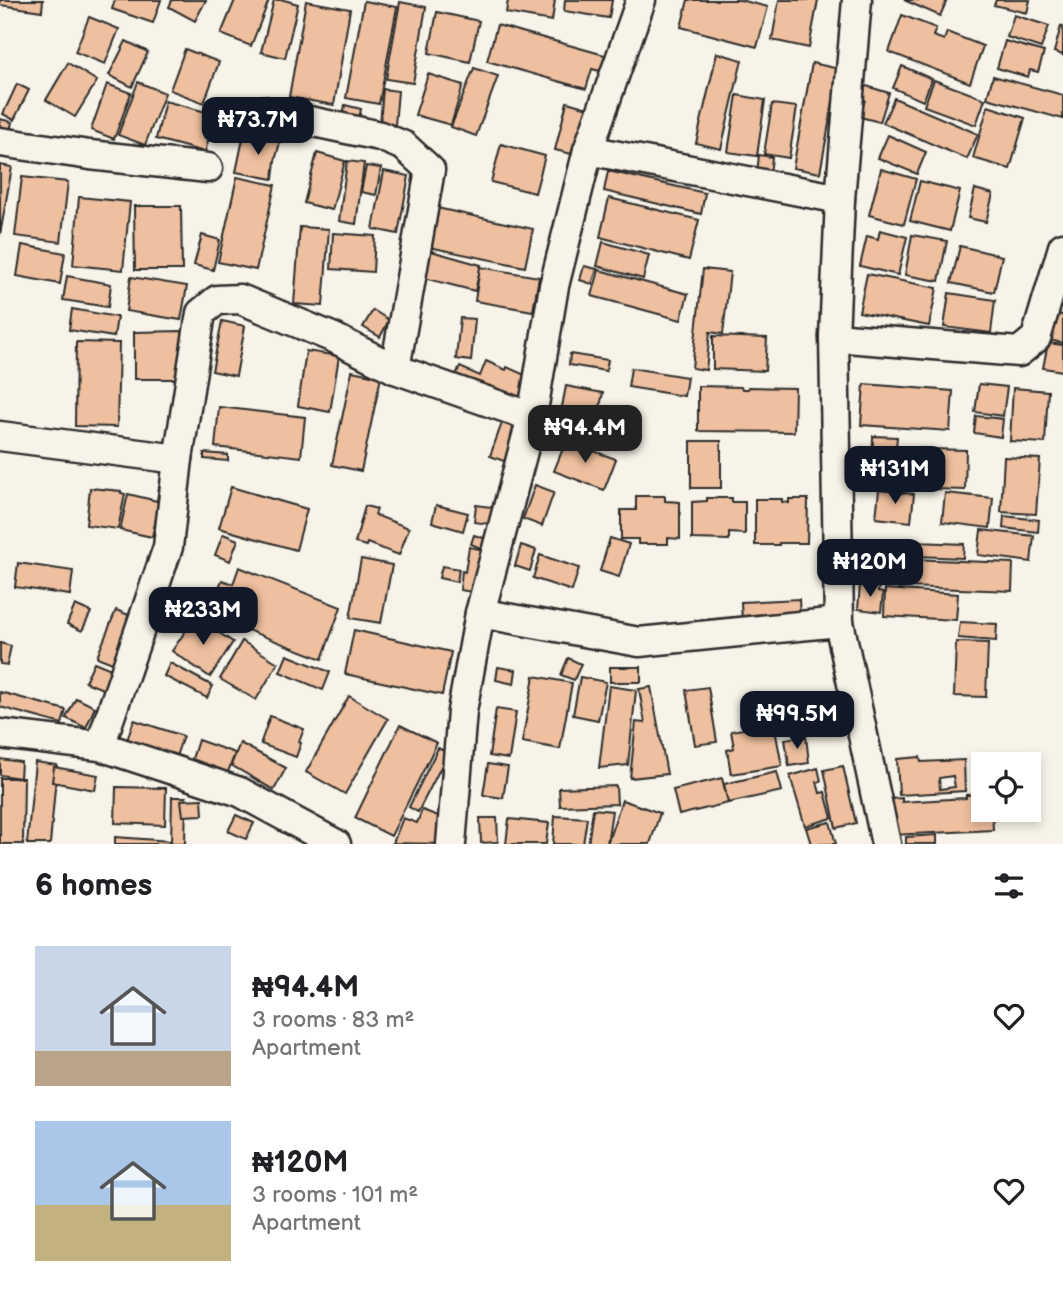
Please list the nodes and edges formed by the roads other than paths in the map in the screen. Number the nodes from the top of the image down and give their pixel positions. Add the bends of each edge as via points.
1 (642, 0) edge
2 (857, 0) edge
3 (262, 111) dead end
4 (0, 142) edge
5 (587, 150) junction
6 (208, 168) dead end
7 (840, 199) junction
8 (1063, 247) edge
9 (834, 337) junction
10 (395, 369) junction
11 (532, 417) junction
12 (0, 436) edge
13 (178, 459) junction
14 (480, 613) junction
15 (839, 622) junction
16 (0, 734) edge
17 (100, 746) junction
18 (336, 844) edge
19 (451, 844) edge
20 (886, 844) edge

1 - 5 street
2 - 7 street
3 - 10 street via 380,136 404,146 430,170
4 - 6 street
5 - 7 street
5 - 11 street via 554,286
7 - 9 street
8 - 9 street via 1036,338 1019,352
9 - 15 street
10 - 11 street
10 - 13 street via 240,299 217,300 201,313
11 - 14 street
12 - 13 street
13 - 17 street via 168,547
14 - 15 street via 639,642
14 - 19 street via 462,711
15 - 20 street
16 - 17 street
17 - 18 street via 240,792

